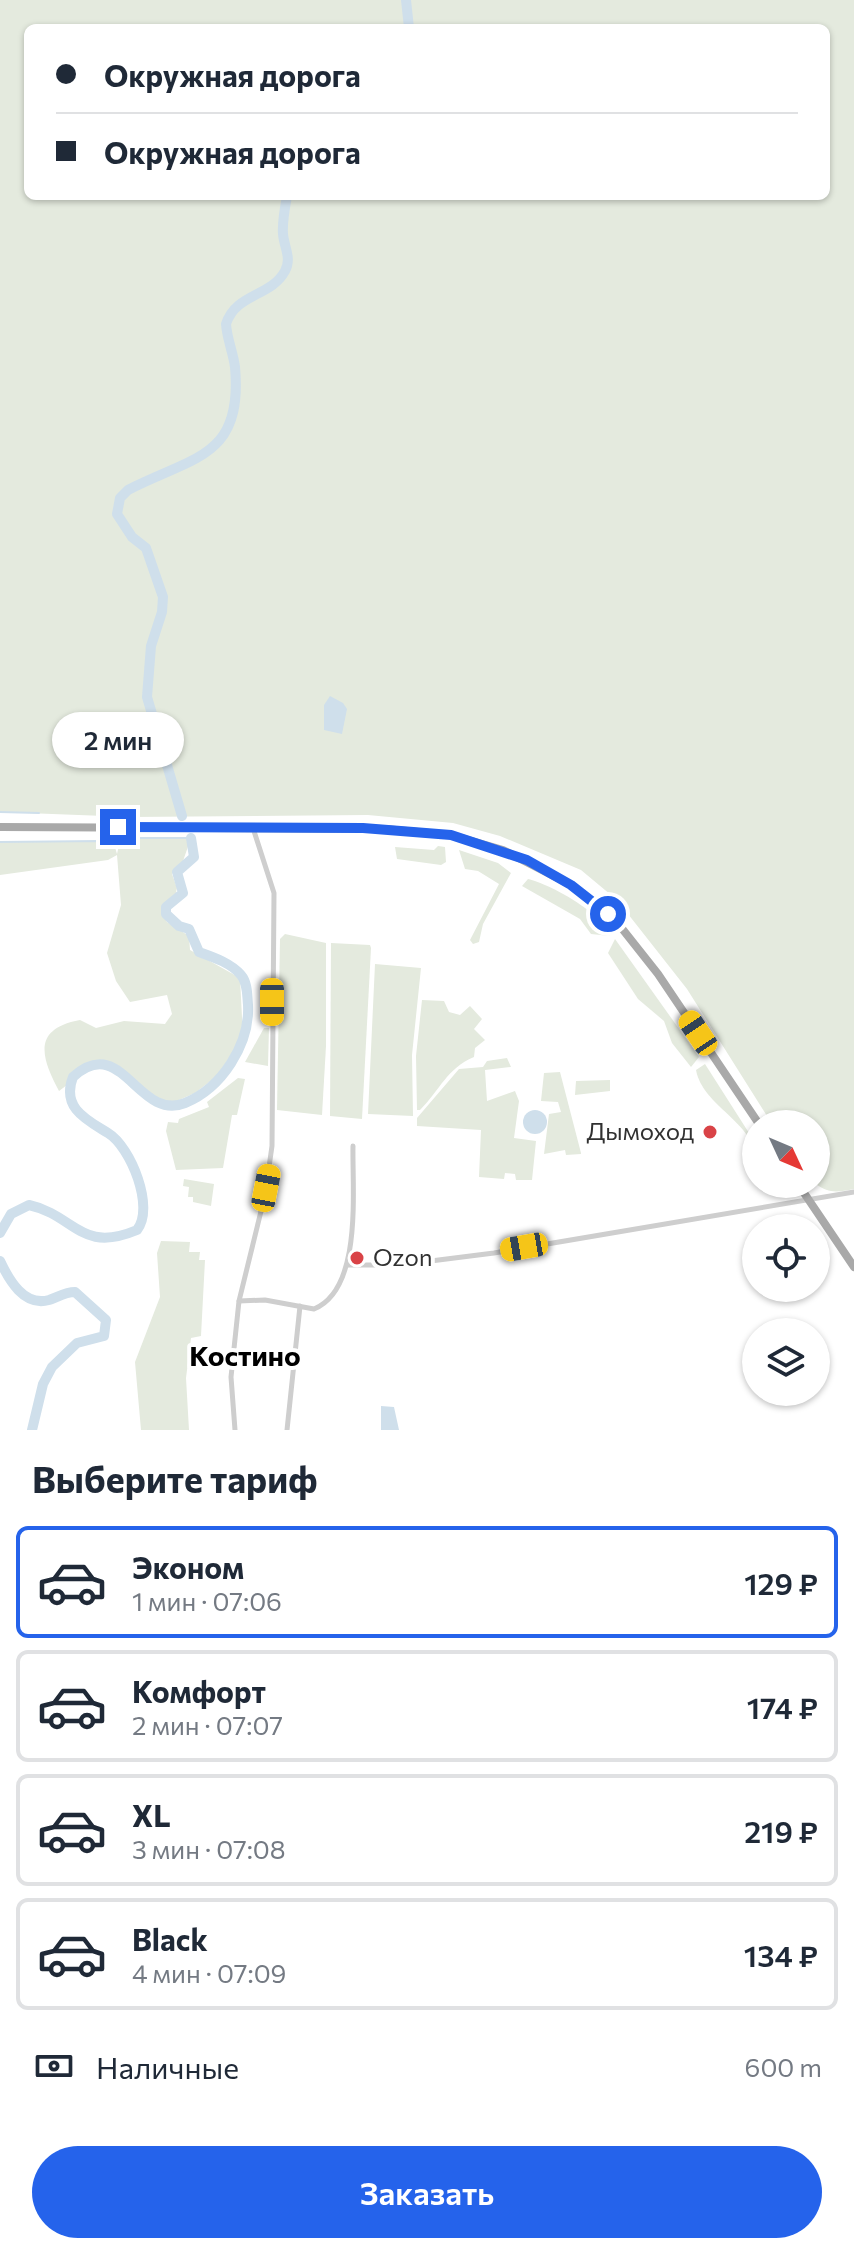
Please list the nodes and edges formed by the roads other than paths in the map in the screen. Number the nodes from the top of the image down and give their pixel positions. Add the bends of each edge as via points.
1 (0, 827) edge
2 (253, 827) junction
3 (749, 1110) edge
4 (353, 1146) dead end
5 (854, 1192) edge
6 (809, 1200) junction
7 (347, 1265) junction
8 (854, 1267) edge
9 (239, 1301) junction
10 (300, 1306) junction
11 (235, 1430) edge
12 (287, 1430) edge

1 - 2 main road
2 - 3 main road via 451,835 503,850 550,872 590,899 631,938
2 - 9 street via 274,893 272,1146
4 - 7 street
5 - 6 street
6 - 7 street via 494,1253 399,1265
6 - 8 main road
7 - 10 street via 326,1302 314,1309
9 - 10 street
9 - 11 street via 231,1377
10 - 12 street

